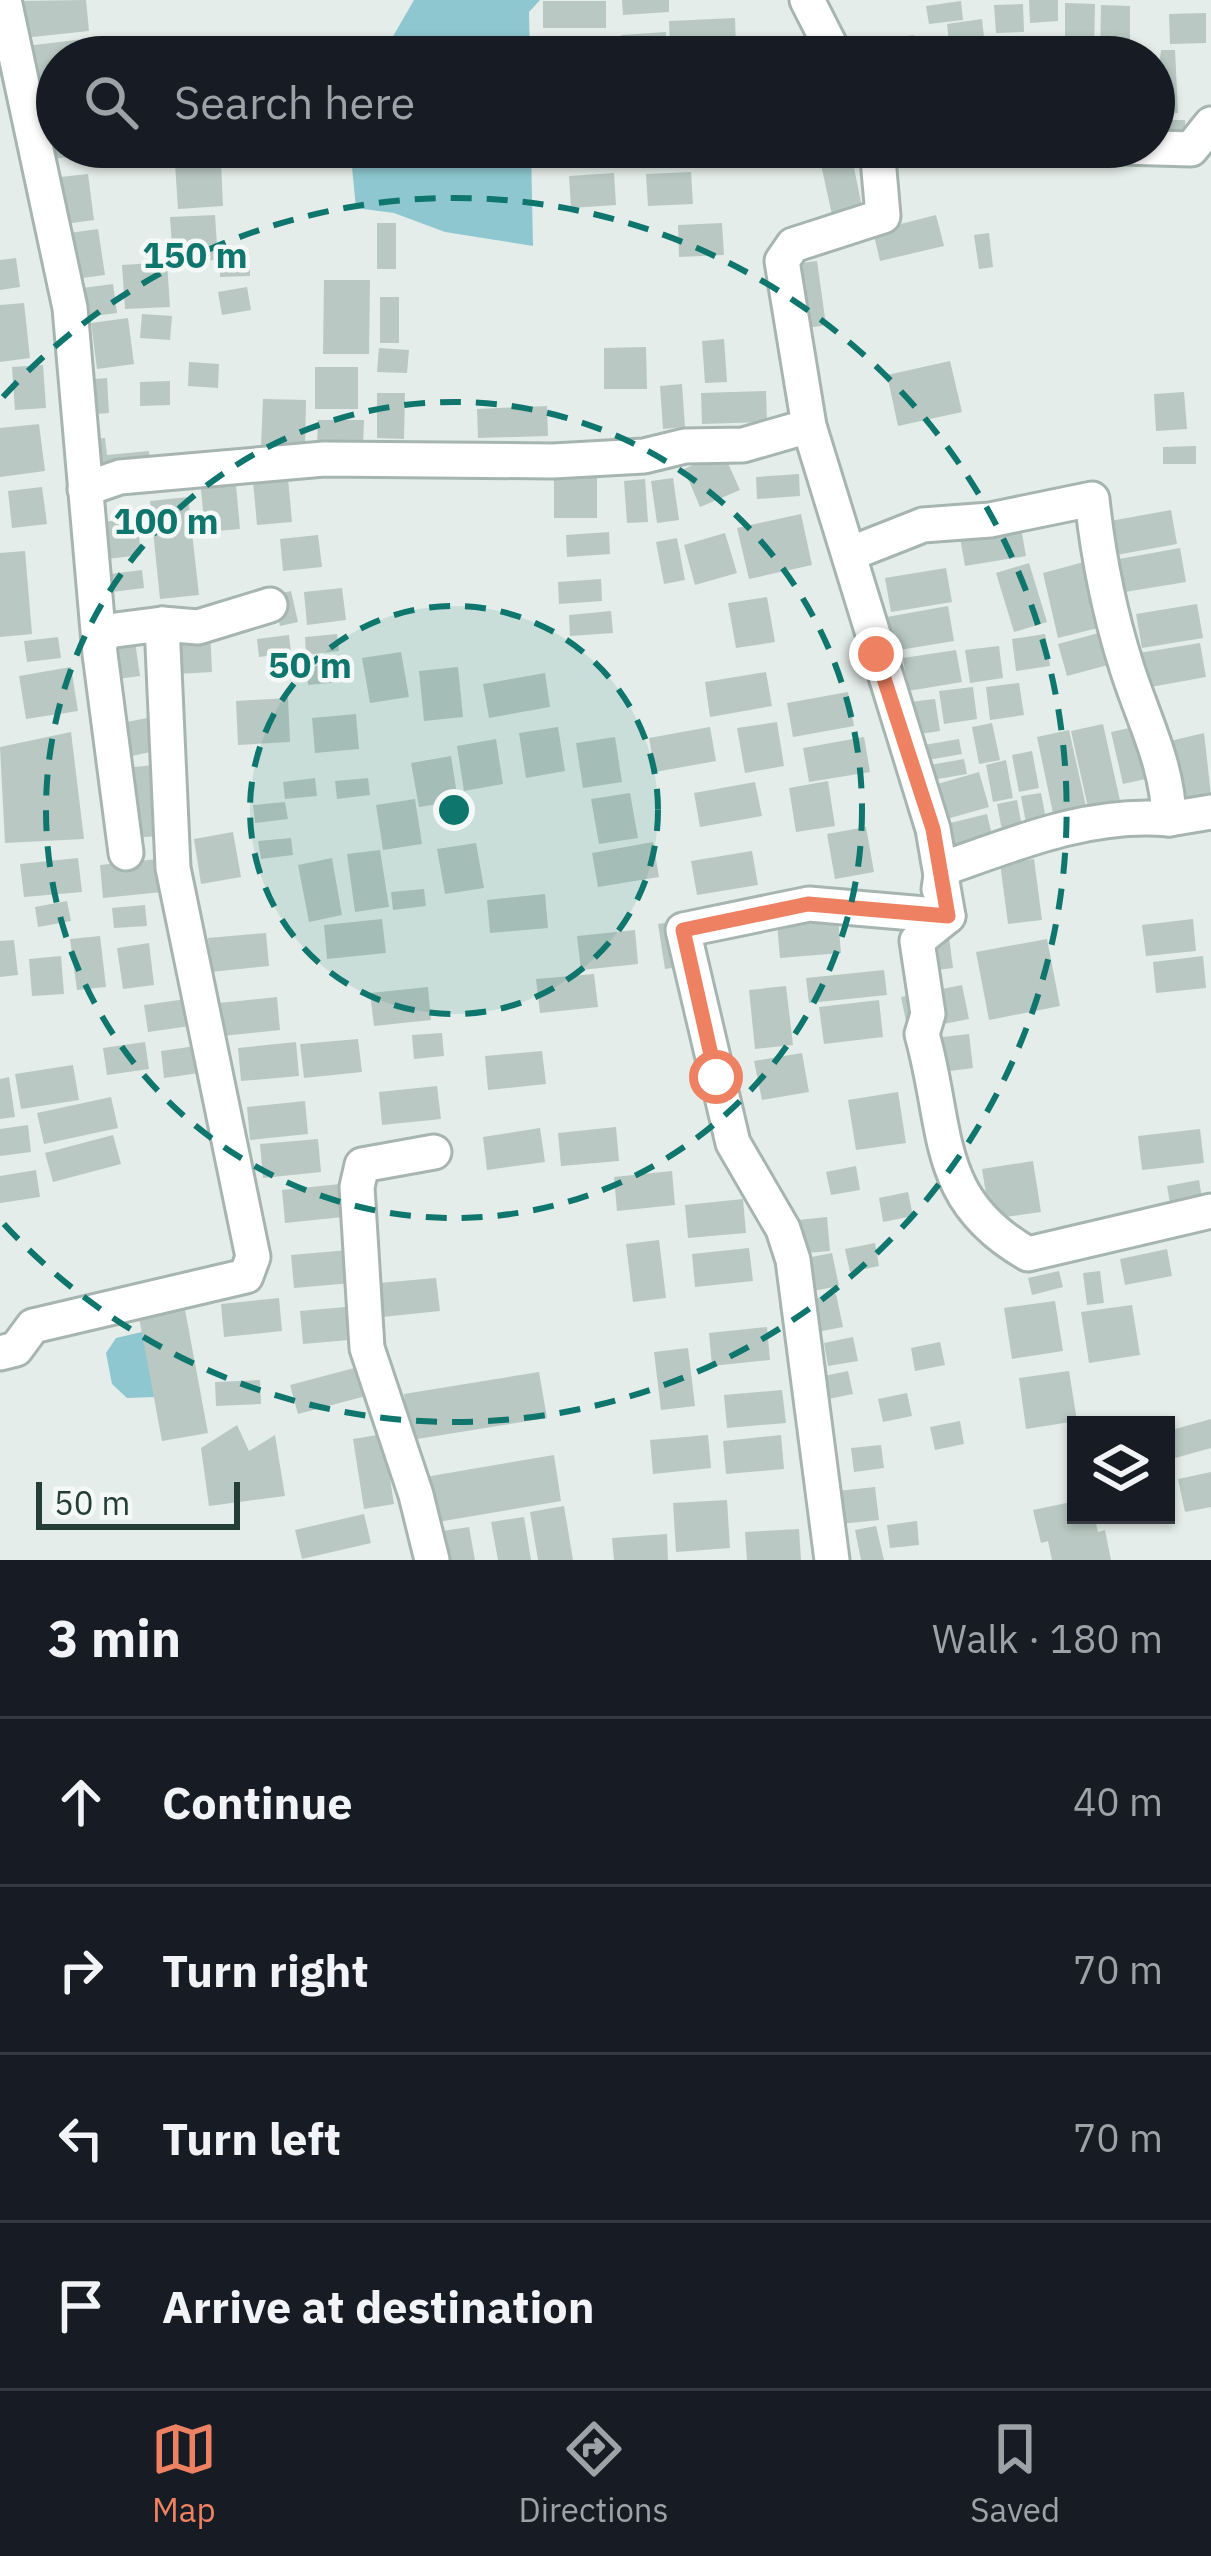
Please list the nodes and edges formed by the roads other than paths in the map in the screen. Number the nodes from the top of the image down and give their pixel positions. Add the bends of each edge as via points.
1 (4, 0) edge
2 (807, 0) edge
3 (825, 36) edge
4 (1211, 124) edge
5 (1175, 148) edge
6 (36, 149) edge
7 (40, 168) edge
8 (880, 168) edge
9 (808, 426) junction
10 (85, 490) junction
11 (852, 553) junction
12 (270, 605) dead end
13 (162, 624) junction
14 (99, 644) junction
15 (1211, 812) edge
16 (1169, 819) junction
17 (126, 853) dead end
18 (943, 902) junction
19 (434, 1152) dead end
20 (1211, 1211) edge
21 (0, 1353) edge
22 (432, 1560) edge
23 (832, 1560) edge

1 - 6 street
2 - 3 street
4 - 5 street via 1192,148
7 - 10 street via 70,308
8 - 9 street via 883,216 793,245 782,261
9 - 10 street via 743,445 644,456 324,459 166,471
9 - 11 street
10 - 14 street
11 - 16 street via 923,525 1092,499 1125,662 1168,780
11 - 18 street via 933,829
12 - 13 street via 198,627
13 - 14 street via 108,631
13 - 21 street via 173,868 253,1257 246,1276 34,1326 16,1349
14 - 17 street
15 - 16 street
16 - 18 street via 1082,824 942,869
18 - 20 street via 916,941 928,1014 922,1034 959,1194 977,1220 1028,1254
18 - 23 street via 808,904 683,930 733,1143 793,1260
19 - 22 street via 362,1165 357,1187 368,1348

